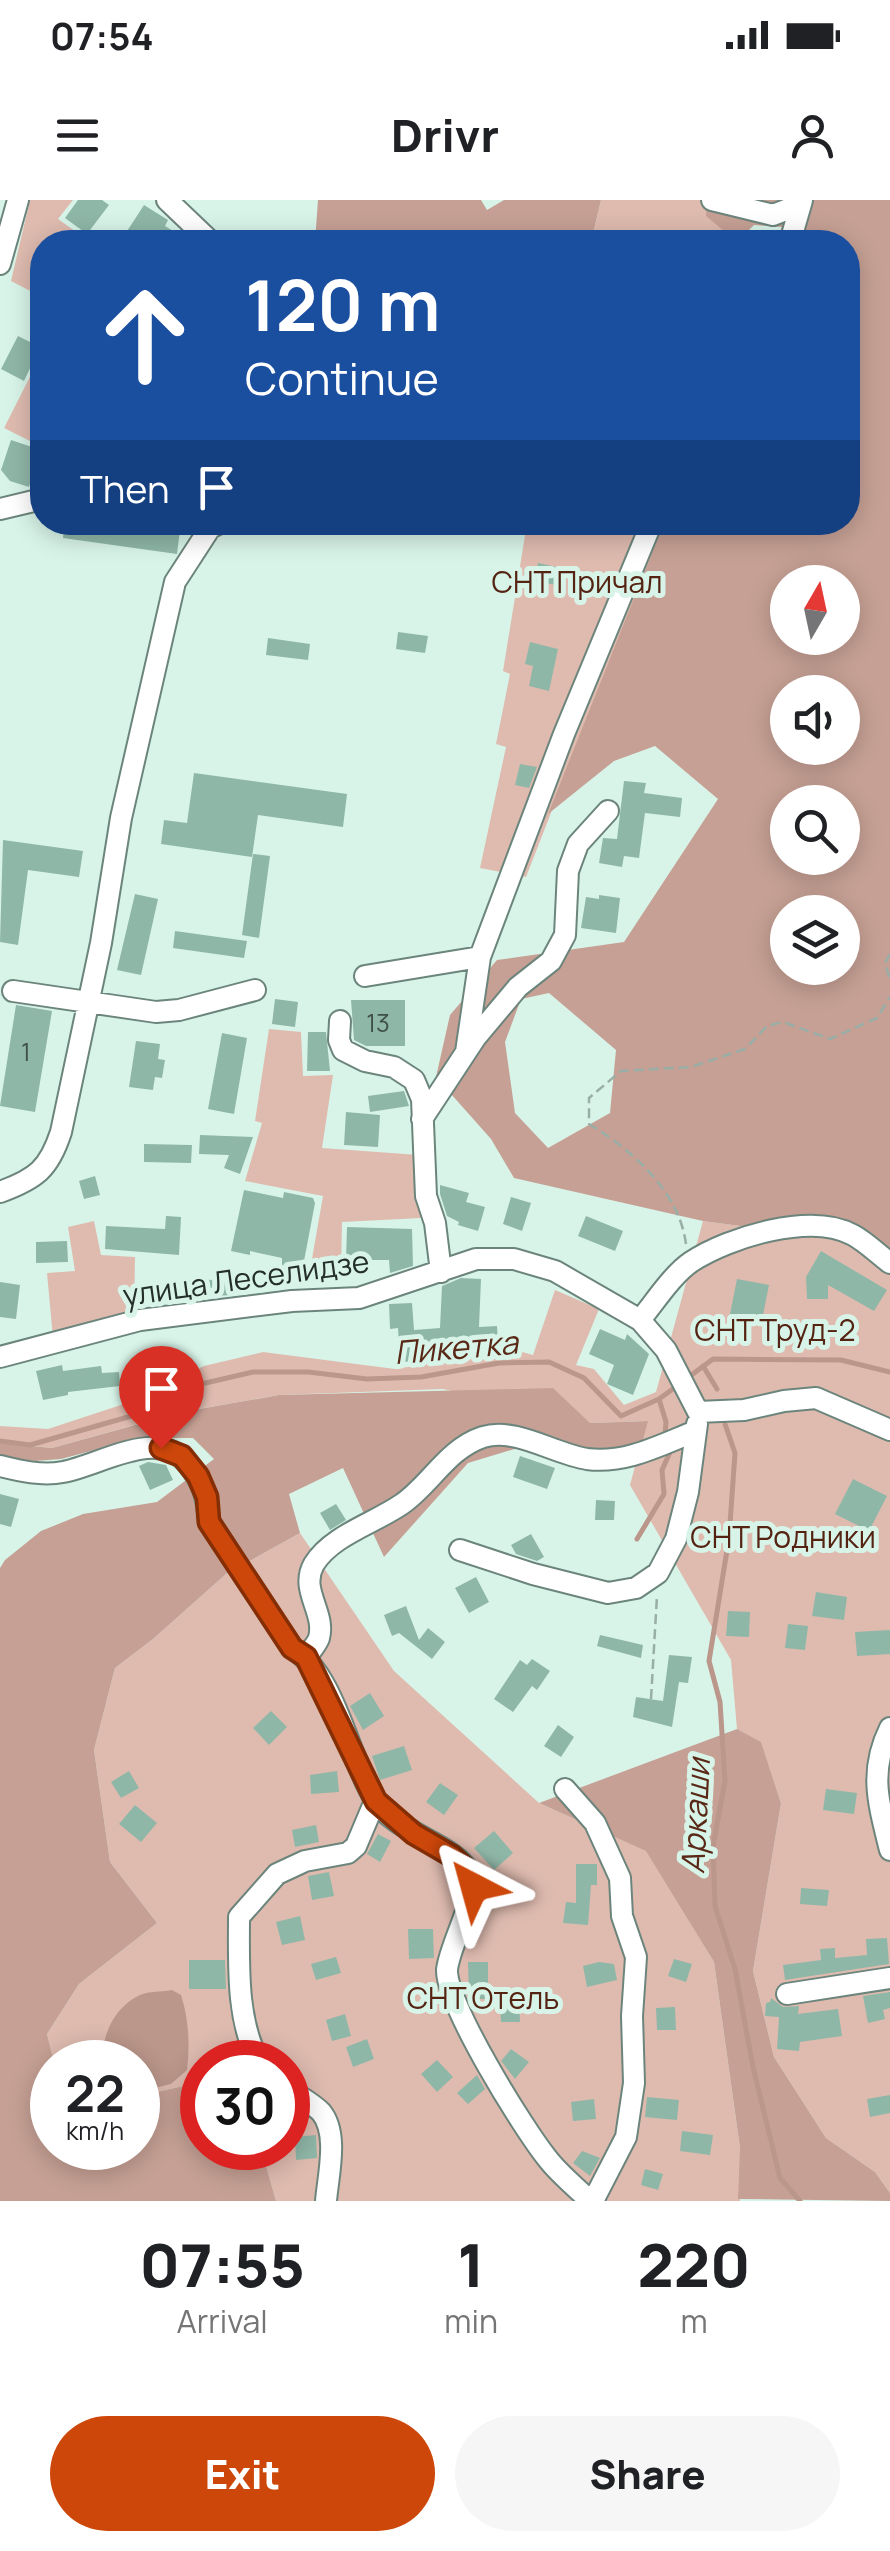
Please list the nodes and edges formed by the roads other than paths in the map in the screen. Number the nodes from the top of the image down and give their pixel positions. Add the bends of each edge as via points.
1 (18, 200) edge
2 (167, 200) edge
3 (712, 200) edge
4 (801, 202) edge
5 (198, 230) edge
6 (793, 230) edge
7 (0, 264) edge
8 (30, 502) edge
9 (0, 509) edge
10 (205, 535) edge
11 (647, 535) edge
12 (608, 811) dead end
13 (480, 957) junction
14 (365, 976) dead end
15 (13, 990) dead end
16 (255, 990) dead end
17 (88, 1003) junction
18 (340, 1020) dead end
19 (466, 1052) junction
20 (422, 1120) junction
21 (0, 1192) edge
22 (890, 1264) edge
23 (440, 1272) junction
24 (640, 1320) junction
25 (0, 1357) edge
26 (697, 1421) junction
27 (890, 1430) edge
28 (0, 1466) edge
29 (460, 1550) dead end
30 (306, 1657) junction
31 (890, 1728) edge
32 (565, 1789) dead end
33 (376, 1801) junction
34 (887, 1829) edge
35 (890, 1850) edge
36 (890, 1978) edge
37 (787, 1994) dead end
38 (250, 2040) edge
39 (310, 2104) edge
40 (326, 2201) edge
41 (592, 2201) edge

1 - 7 street
2 - 5 street
3 - 4 street via 772,215
4 - 6 street
8 - 9 street
10 - 17 street via 175,582 121,818
11 - 13 street
12 - 19 street via 578,844 568,871 565,935 551,960 518,988
13 - 14 street
13 - 19 street
15 - 17 street
16 - 17 street via 179,1010
17 - 21 street via 53,1157 40,1173
18 - 20 street via 343,1050 414,1080
19 - 20 street
20 - 23 street
22 - 24 street via 853,1235 824,1225 792,1226 689,1263
23 - 24 street, улица Леселидзе via 476,1259 514,1259 555,1271
23 - 25 street, улица Леселидзе via 359,1298 140,1320
24 - 26 street, улица Леселидзе via 666,1350
26 - 27 street via 816,1398
26 - 29 street via 676,1539 658,1574 636,1588 608,1592
26 - 30 street via 621,1460 587,1458 501,1434 468,1445 438,1466 423,1488 326,1549 312,1567 308,1584 319,1638
28 - 30 street via 60,1473 142,1448 182,1456 207,1497 209,1522 292,1648
30 - 33 street
31 - 34 street via 875,1780
32 - 41 street via 595,1823 620,1878 622,1916 636,1957 626,2137
33 - 38 street via 348,1853 276,1874 239,1917 239,1978
33 - 41 street via 471,1874 474,1887 448,1960 452,1994 496,2080 548,2159
34 - 35 street
36 - 37 street
39 - 40 street via 320,2111 330,2139

